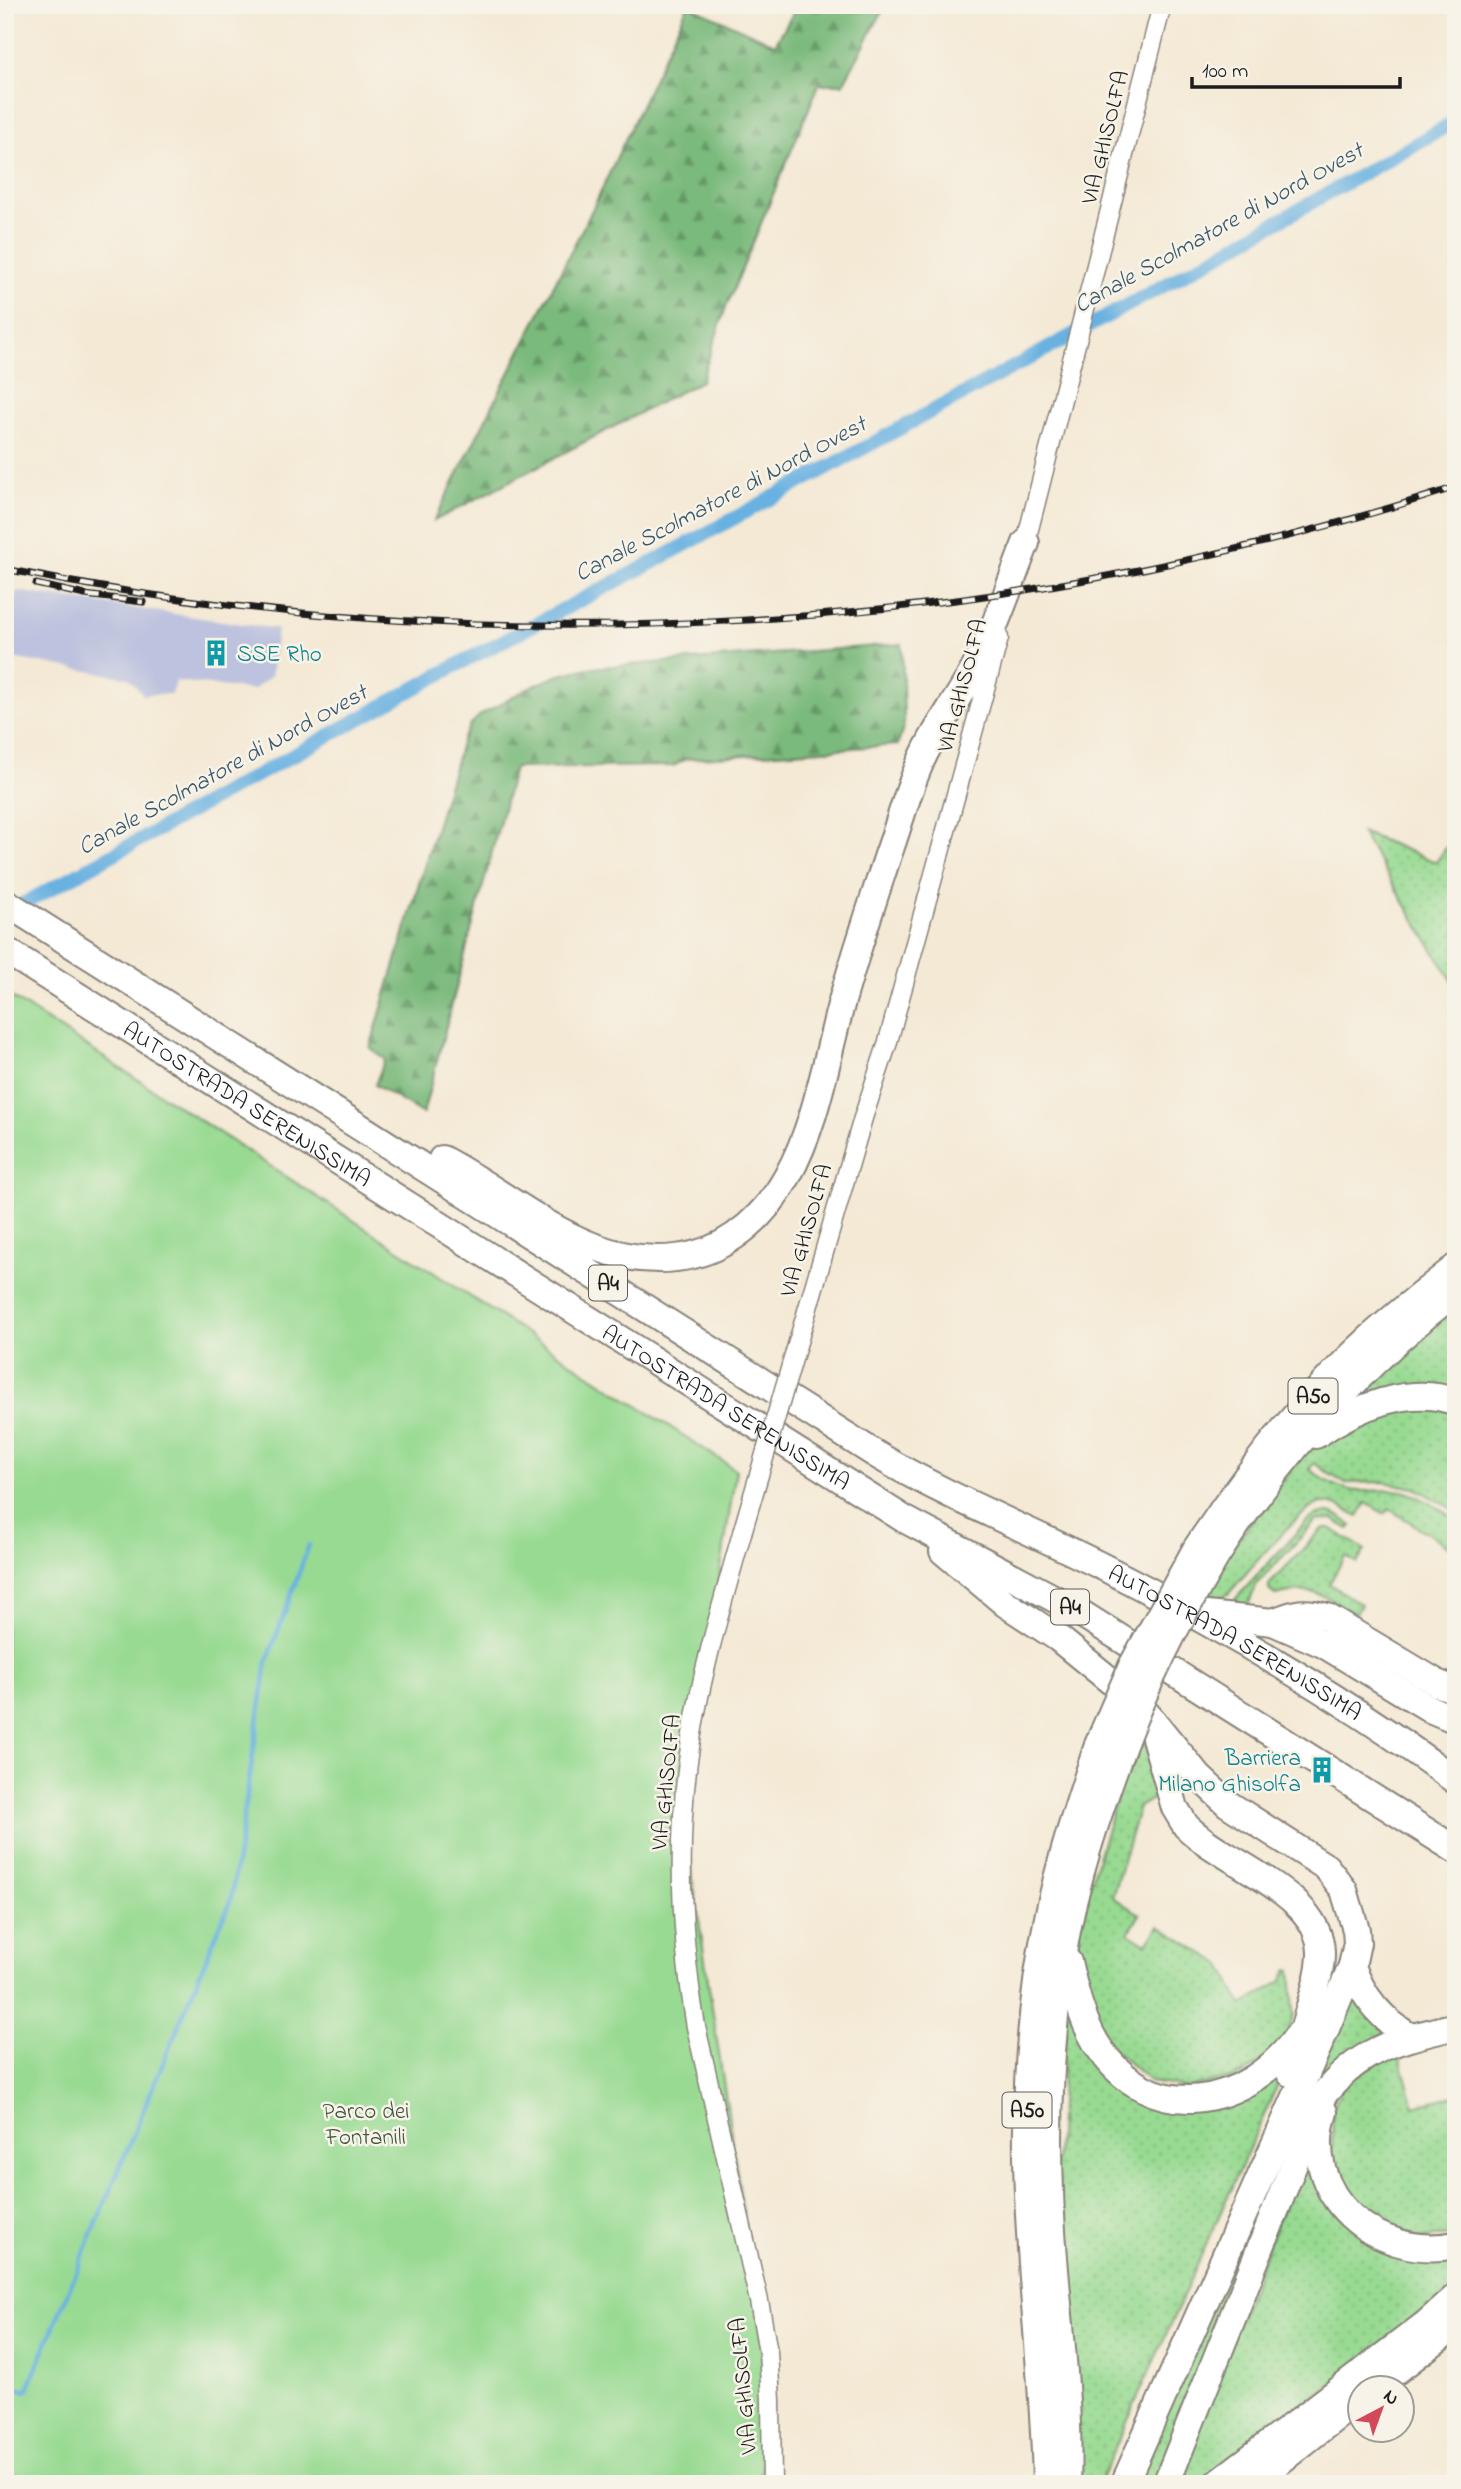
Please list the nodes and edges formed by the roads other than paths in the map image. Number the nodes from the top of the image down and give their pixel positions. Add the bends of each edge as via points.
1 (1162, 5) edge
2 (1026, 542) junction
3 (5, 902) edge
4 (5, 950) edge
5 (288, 1080) junction
6 (1456, 1267) edge
7 (1456, 1291) edge
8 (1456, 1402) edge
9 (1285, 1460) junction
10 (904, 1519) junction
11 (1205, 1553) junction
12 (1192, 1614) junction
13 (1273, 1622) junction
14 (1456, 1690) edge
15 (1148, 1715) junction
16 (1456, 1720) edge
17 (1109, 1749) junction
18 (1456, 1781) edge
19 (1456, 1850) edge
20 (1064, 1946) junction
21 (1352, 1966) junction
22 (1456, 2026) edge
23 (1304, 2027) junction
24 (1411, 2037) junction
25 (1332, 2084) junction
26 (1456, 2245) edge
27 (1456, 2297) edge
28 (1456, 2325) edge
29 (1392, 2374) edge
30 (1346, 2409) edge
31 (772, 2484) edge
32 (1046, 2484) edge
33 (1067, 2484) edge
34 (1106, 2484) edge
35 (1124, 2484) edge
36 (1166, 2484) edge
37 (1216, 2484) edge
38 (1251, 2484) edge

1 - 2 street, VIA GHISOLFA
2 - 5 highway via 977,664 916,771 797,1157 774,1198 741,1231 719,1246 666,1259 643,1260 594,1248 473,1176
2 - 31 street, VIA GHISOLFA, bridge via 887,1045 742,1533 691,1739 683,1814 682,1906 689,1987 768,2352
3 - 5 highway, AUTOSTRADA SERENISSIMA / A4
4 - 10 highway, AUTOSTRADA SERENISSIMA / A4
5 - 12 highway, AUTOSTRADA SERENISSIMA / A4 via 888,1462
6 - 11 highway, A50 via 1369,1339 1311,1398 1246,1476
7 - 9 highway via 1352,1384
8 - 9 highway via 1416,1396 1380,1403 1326,1427
9 - 11 highway via 1245,1513
10 - 15 highway
10 - 19 highway, AUTOSTRADA SERENISSIMA / A4 via 1074,1609
11 - 17 highway, A50, bridge via 1132,1666
12 - 13 highway
12 - 18 highway, AUTOSTRADA SERENISSIMA / A4 via 1401,1741
13 - 14 highway via 1299,1611 1327,1617
13 - 16 highway via 1323,1644
15 - 21 highway via 1199,1777 1228,1804 1326,1867 1344,1890 1356,1930
15 - 23 highway via 1175,1808 1186,1826 1285,1894 1313,1922 1319,1934 1320,1975
17 - 20 highway
17 - 32 highway, A50 via 1063,1854 1034,2005 1028,2201
20 - 23 highway via 1080,2010 1097,2044 1128,2078 1160,2094 1197,2100 1240,2087 1286,2052
20 - 33 highway via 1049,2154
21 - 24 highway via 1373,2006
21 - 35 highway
22 - 24 highway
23 - 34 highway via 1298,2054
24 - 25 highway via 1365,2055
25 - 26 highway via 1321,2119 1321,2163 1344,2211 1368,2230 1400,2244
25 - 36 highway via 1312,2115
27 - 37 highway
28 - 29 highway
30 - 38 highway

